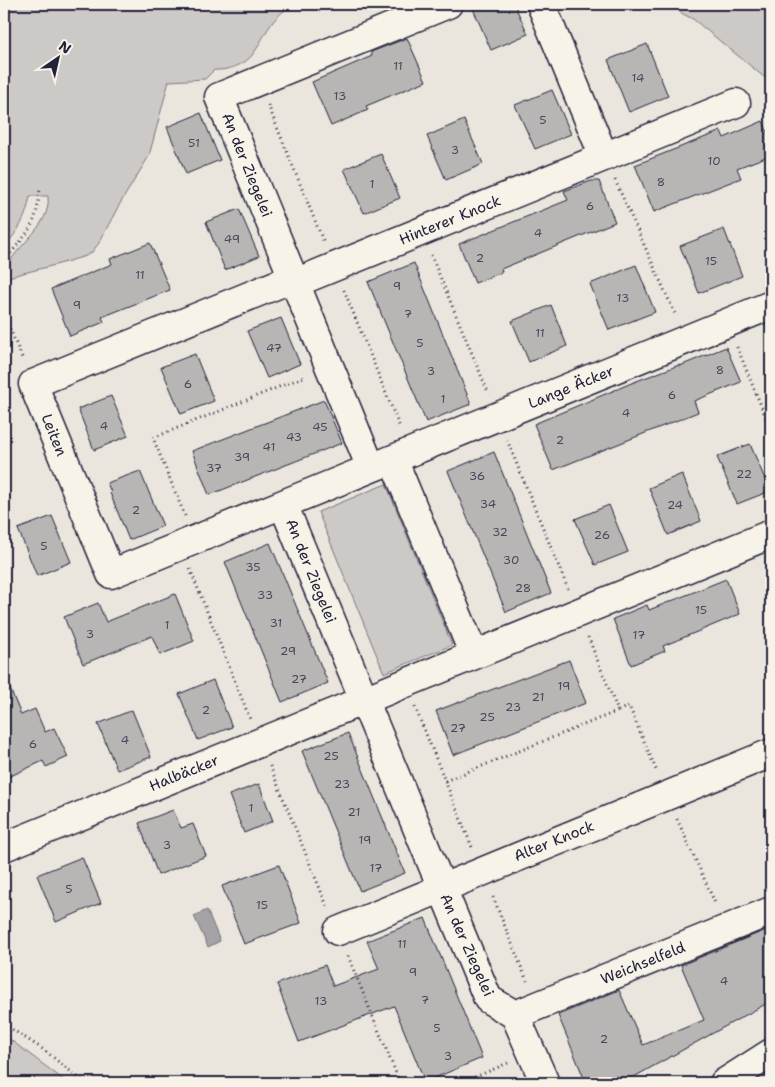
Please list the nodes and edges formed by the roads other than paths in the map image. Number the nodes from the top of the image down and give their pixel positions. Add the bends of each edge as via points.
1 (448, 4) edge
2 (541, 4) edge
3 (736, 104) dead end
4 (604, 157) junction
5 (294, 280) junction
6 (771, 305) edge
7 (382, 463) junction
8 (283, 504) junction
9 (771, 534) edge
10 (474, 655) junction
11 (364, 700) junction
12 (771, 753) edge
13 (4, 847) edge
14 (442, 888) junction
15 (771, 911) edge
16 (338, 931) road end
17 (515, 1015) junction
18 (771, 1053) edge
19 (545, 1083) edge
20 (724, 1083) edge

1 - 5 street, An der Ziegelei via 219,97
2 - 4 street
3 - 4 street, Hinterer Knock
4 - 5 street, Hinterer Knock
5 - 7 street, An der Ziegelei via 330,366
5 - 8 street, Leiten via 33,384 111,574
6 - 7 street, Lange Äcker
7 - 8 street, An der Ziegelei
7 - 10 street
8 - 11 street, An der Ziegelei
9 - 10 street
10 - 11 street
11 - 13 street, Halbäcker
11 - 14 street, An der Ziegelei
12 - 14 street, Alter Knock
14 - 16 street, Alter Knock
14 - 17 street, An der Ziegelei via 488,999
15 - 17 street, Weichselfeld
17 - 19 street
18 - 20 street

